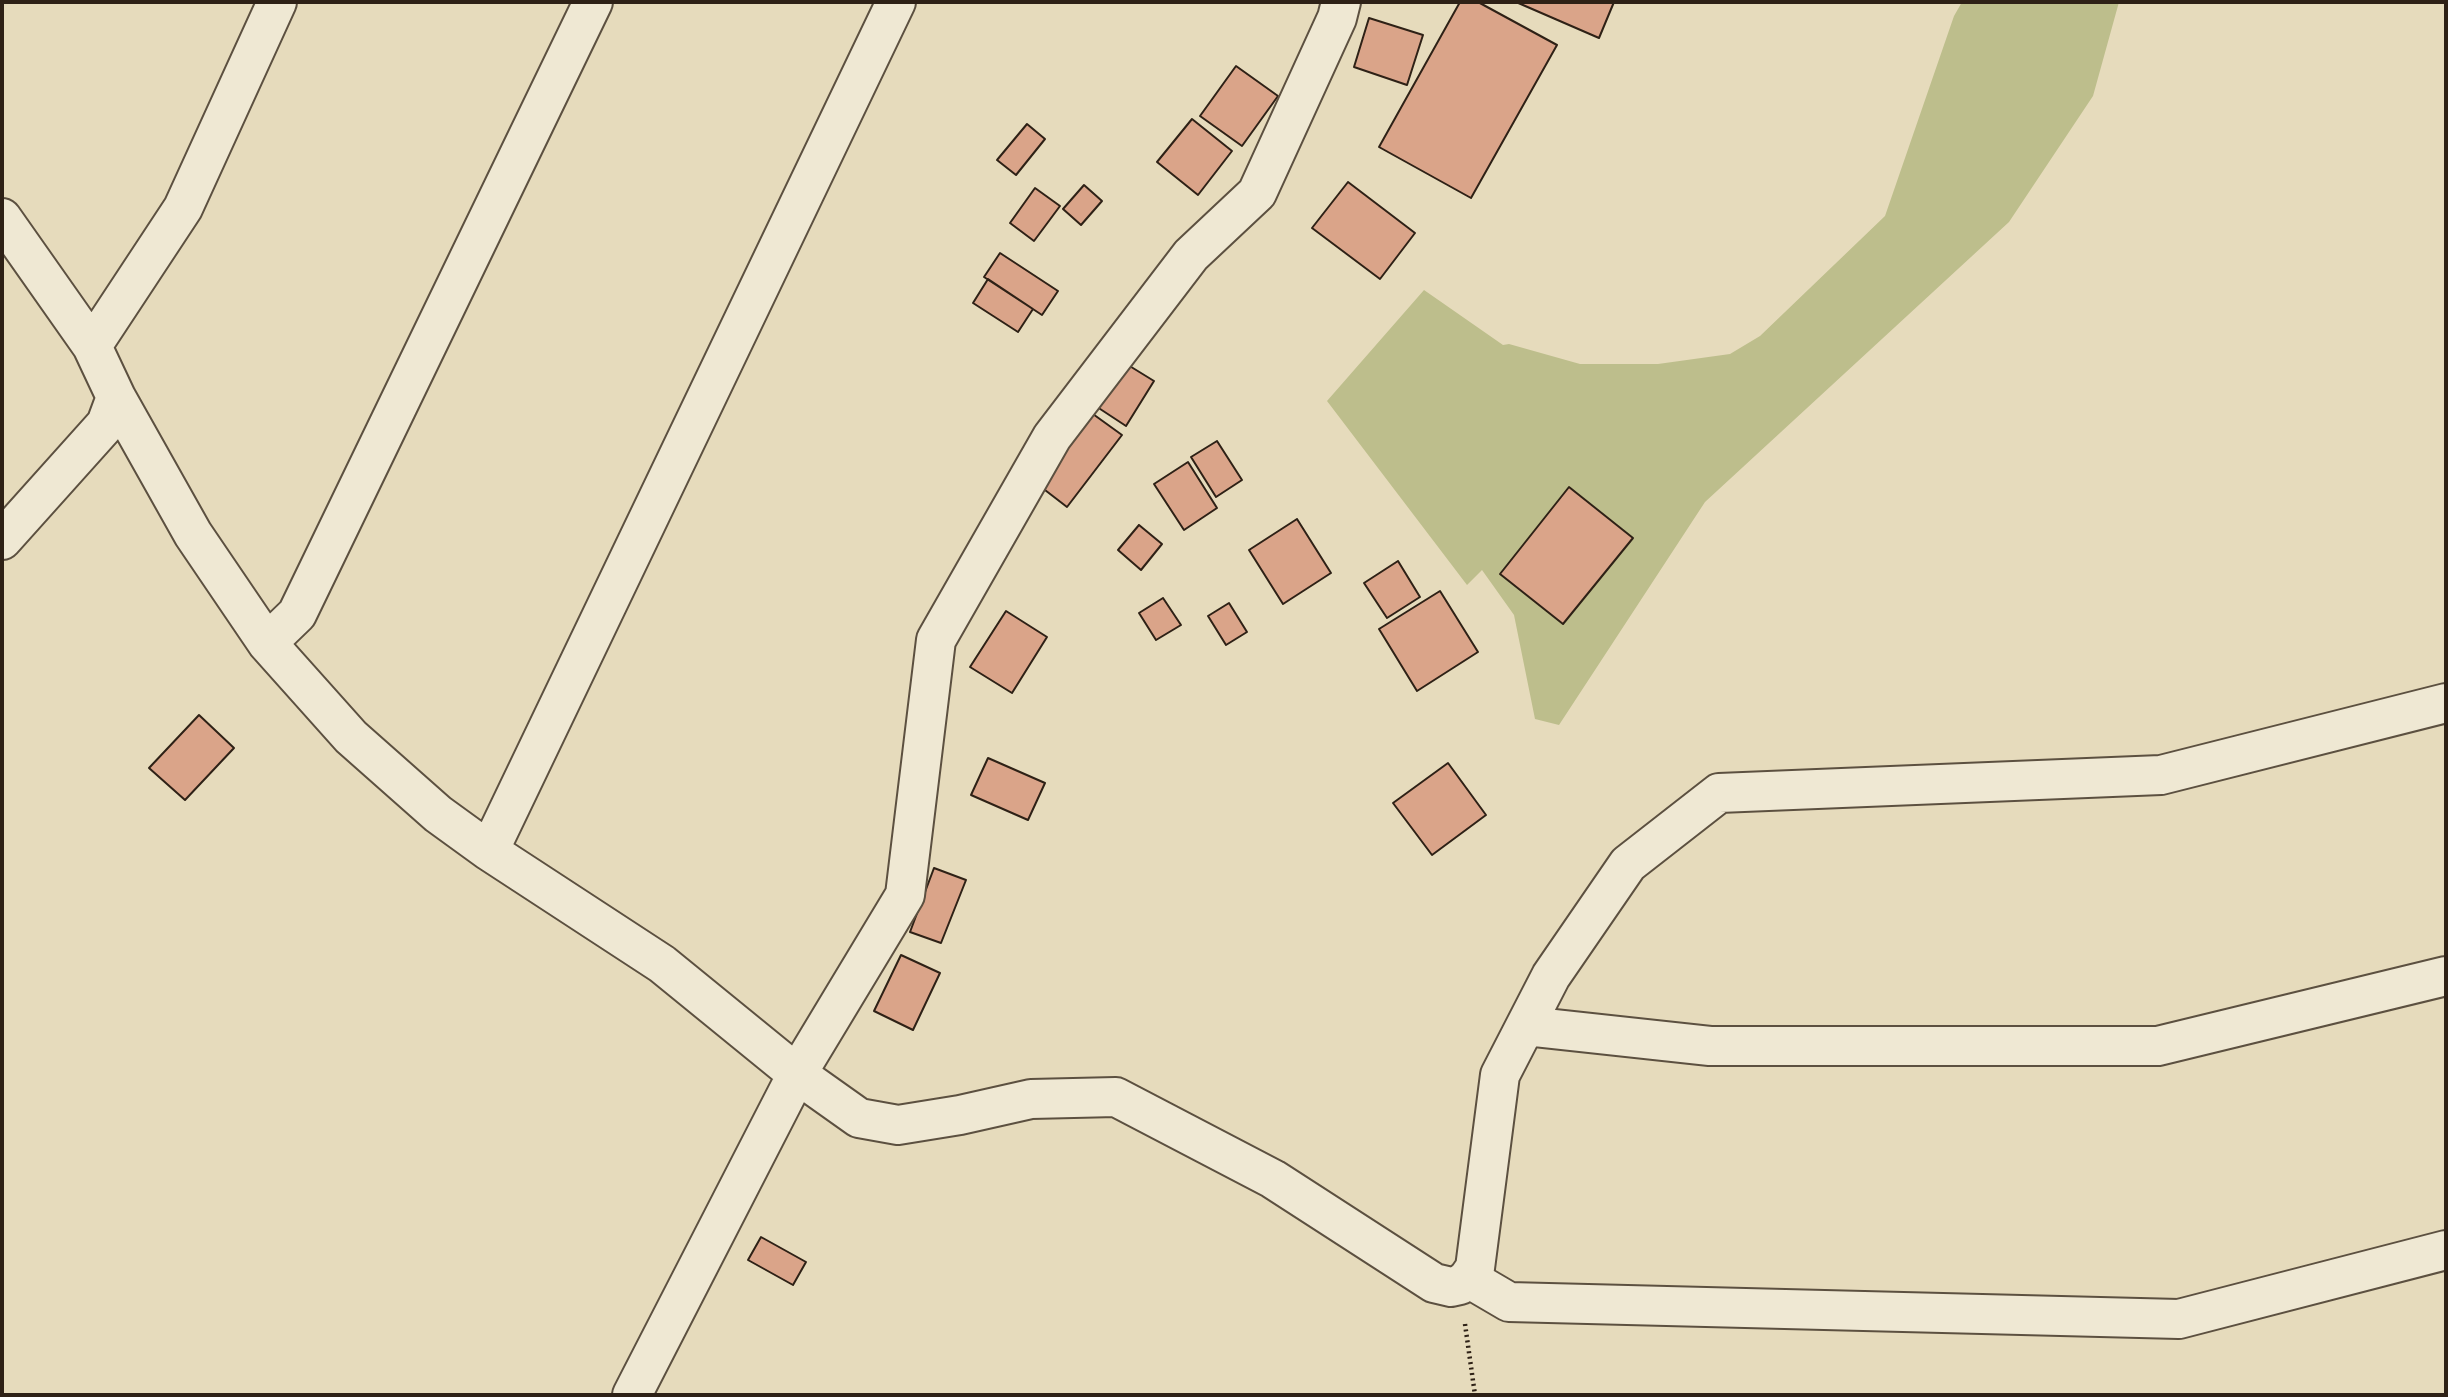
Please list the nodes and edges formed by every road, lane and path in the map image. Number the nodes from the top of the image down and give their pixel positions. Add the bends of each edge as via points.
1 (277, 2) edge
2 (593, 2) edge
3 (896, 2) edge
4 (1340, 2) edge
5 (2, 218) edge
6 (92, 346) junction
7 (116, 397) junction
8 (2, 540) edge
9 (267, 643) junction
10 (2446, 703) edge
11 (489, 851) junction
12 (2446, 976) edge
13 (1526, 1026) junction
14 (797, 1074) junction
15 (2446, 1250) edge
16 (1464, 1282) junction
17 (632, 1395) edge
18 (1475, 1395) edge

1 - 6 street via 183,208
2 - 9 street via 297,614
3 - 11 street
4 - 14 street via 1337,18 1257,193 1191,255 1052,437 936,640 905,895
5 - 6 street
6 - 7 street
7 - 8 street via 106,424
7 - 9 street via 193,534
9 - 11 street via 351,737 438,814
10 - 13 street via 2161,775 1719,793 1628,864 1551,976
11 - 14 street via 662,964
12 - 13 street via 2158,1046 1710,1046
13 - 16 street via 1500,1076 1479,1247 1475,1268
14 - 16 street via 859,1118 898,1125 1031,1099 1116,1097 1273,1180 1434,1283 1451,1287
14 - 17 street
15 - 16 street via 2179,1319 1509,1302
16 - 18 path

